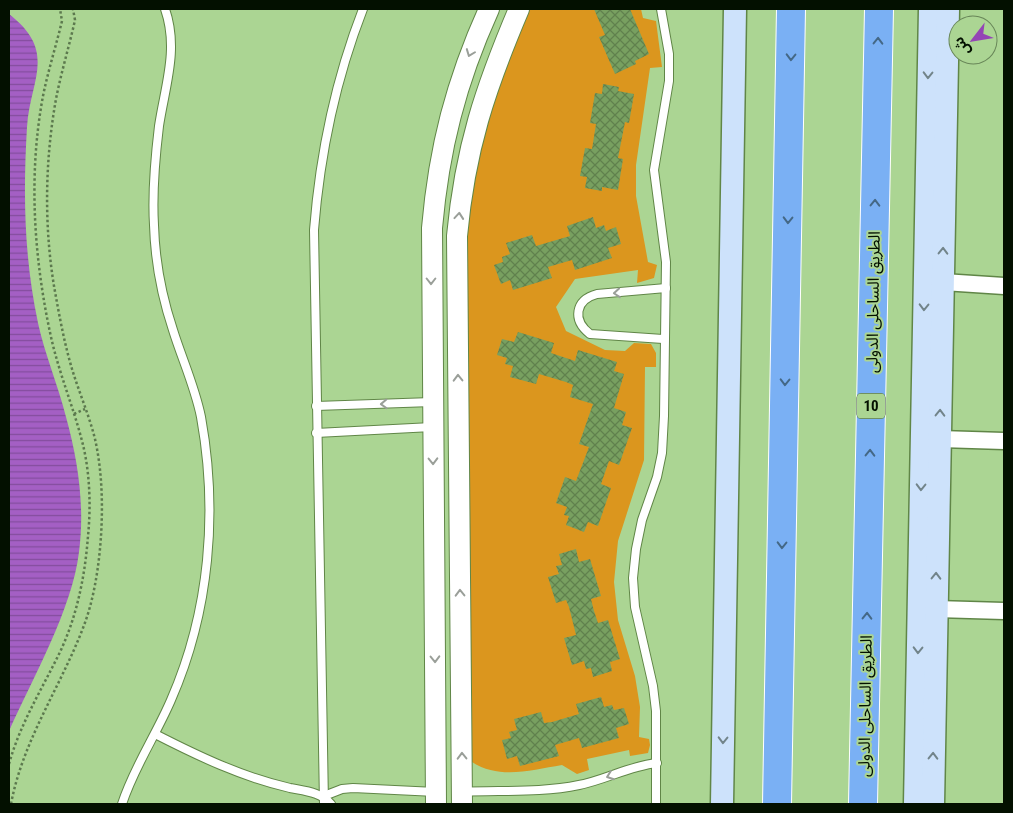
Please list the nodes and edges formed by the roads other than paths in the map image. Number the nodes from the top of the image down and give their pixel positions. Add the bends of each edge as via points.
1 (165, 9) edge
2 (363, 9) edge
3 (489, 9) edge
4 (519, 9) edge
5 (661, 9) edge
6 (735, 9) edge
7 (749, 9) edge
8 (791, 9) edge
9 (879, 9) edge
10 (930, 9) edge
11 (948, 9) edge
12 (942, 282) junction
13 (1004, 286) edge
14 (666, 288) junction
15 (664, 339) junction
16 (432, 402) junction
17 (458, 402) junction
18 (316, 406) junction
19 (432, 427) junction
20 (459, 427) junction
21 (316, 432) junction
22 (940, 439) junction
23 (1004, 441) edge
24 (936, 609) junction
25 (1004, 611) edge
26 (155, 734) junction
27 (656, 763) junction
28 (436, 798) edge
29 (462, 798) edge
30 (324, 800) edge
31 (122, 804) edge
32 (331, 804) edge
33 (656, 804) edge
34 (722, 804) edge
35 (738, 804) edge
36 (777, 804) edge
37 (863, 804) edge
38 (915, 804) edge
39 (933, 804) edge

1 - 26 lane via 172,48 155,158 154,228 164,297 200,415 210,502 209,546 195,628 185,664
2 - 18 lane via 334,99 319,180 313,264
3 -> 16 street via 455,95 436,183 432,228
17 -> 4 street via 457,264 462,191 474,128
5 - 14 lane via 669,54 669,80 654,170 665,244
6 -> 34 main road
7 - 35 main road
8 -> 36 highway
37 -> 9 highway, الطريق الساحلى الدولى / 10
10 -> 38 main road
12 -> 11 main road
12 - 13 street
22 -> 12 main road
14 - 15 lane
14 -> 15 lane via 597,294 581,303 578,311 582,328 590,334
15 - 27 lane via 662,454 642,520 633,578 635,607 654,694 658,737
16 - 17 street
16 -> 18 lane
16 - 19 street
17 - 20 street
18 - 21 lane
19 - 20 street
19 - 21 lane
19 -> 28 street
29 -> 20 street
21 - 30 lane
22 - 23 street
24 -> 22 main road
24 - 25 street
39 -> 24 main road
26 - 30 lane via 238,772
26 - 31 lane
27 -> 29 lane via 559,789
27 - 33 lane
28 - 29 street
28 - 30 lane via 353,788 342,789
30 - 32 lane

